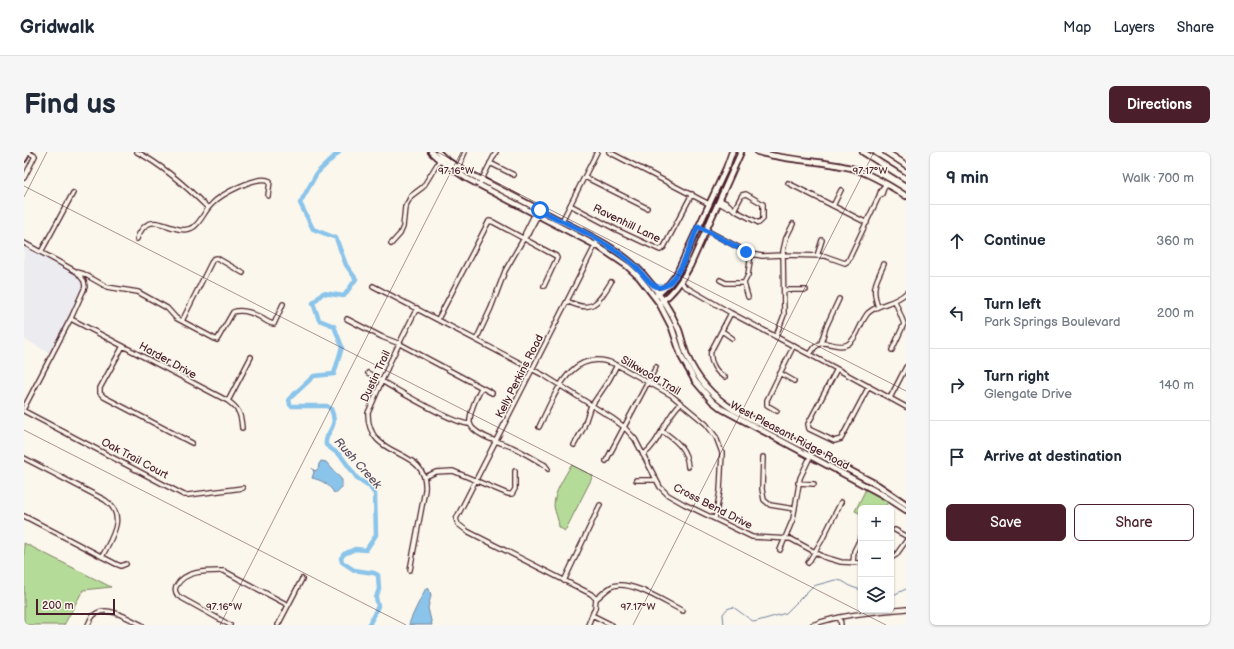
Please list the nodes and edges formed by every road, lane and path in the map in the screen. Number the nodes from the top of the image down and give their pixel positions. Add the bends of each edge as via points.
1 (27, 152) edge
2 (137, 152) edge
3 (432, 152) edge
4 (465, 152) edge
5 (496, 152) edge
6 (597, 152) edge
7 (609, 152) edge
8 (734, 152) edge
9 (747, 152) edge
10 (758, 152) edge
11 (863, 152) edge
12 (886, 152) edge
13 (740, 154) edge
14 (439, 156) edge
15 (24, 159) edge
16 (490, 163) junction
17 (906, 165) edge
18 (727, 166) junction
19 (458, 168) junction
20 (514, 175) dead end
21 (585, 177) junction
22 (24, 178) edge
23 (906, 180) edge
24 (480, 182) junction
25 (788, 183) dead end
26 (886, 184) junction
27 (727, 185) junction
28 (841, 190) dead end
29 (73, 193) dead end
30 (692, 194) junction
31 (268, 196) dead end
32 (906, 196) edge
33 (720, 201) junction
34 (709, 204) junction
35 (570, 205) junction
36 (833, 206) junction
37 (208, 208) junction
38 (647, 208) dead end
39 (539, 209) junction
40 (734, 210) junction
41 (536, 214) junction
42 (562, 221) junction
43 (867, 223) junction
44 (793, 224) dead end
45 (698, 226) junction
46 (706, 230) junction
47 (524, 238) junction
48 (137, 239) dead end
49 (822, 240) dead end
50 (597, 242) junction
51 (24, 243) edge
52 (392, 244) dead end
53 (41, 252) junction
54 (751, 254) junction
55 (782, 255) junction
56 (817, 256) junction
57 (884, 264) dead end
58 (77, 272) junction
59 (243, 273) dead end
60 (95, 280) junction
61 (720, 280) dead end
62 (84, 281) junction
63 (681, 281) junction
64 (610, 282) dead end
65 (670, 283) junction
66 (744, 283) junction
67 (652, 284) junction
68 (373, 286) dead end
69 (544, 286) dead end
70 (784, 290) junction
71 (806, 290) dead end
72 (906, 293) edge
73 (670, 294) junction
74 (657, 295) junction
75 (748, 297) dead end
76 (839, 299) dead end
77 (567, 300) junction
78 (661, 301) junction
79 (895, 301) junction
80 (283, 304) dead end
81 (878, 307) junction
82 (418, 308) junction
83 (668, 309) junction
84 (731, 313) junction
85 (70, 319) junction
86 (347, 319) dead end
87 (438, 319) junction
88 (182, 321) junction
89 (722, 332) junction
90 (776, 336) junction
91 (732, 338) dead end
92 (476, 340) junction
93 (821, 343) junction
94 (400, 344) junction
95 (794, 345) junction
96 (123, 346) junction
97 (892, 350) dead end
98 (810, 354) junction
99 (251, 357) dead end
100 (617, 365) junction
101 (656, 367) dead end
102 (906, 367) edge
103 (532, 369) junction
104 (837, 369) junction
105 (368, 373) dead end
106 (780, 374) junction
107 (725, 377) dead end
108 (382, 381) junction
109 (794, 381) dead end
110 (649, 382) junction
111 (560, 385) junction
112 (869, 386) junction
113 (481, 388) junction
114 (492, 394) dead end
115 (890, 398) junction
116 (228, 402) junction
117 (681, 403) junction
118 (592, 405) junction
119 (906, 407) edge
120 (24, 409) edge
121 (777, 411) dead end
122 (470, 424) junction
123 (539, 427) dead end
124 (624, 427) junction
125 (242, 428) dead end
126 (662, 431) junction
127 (495, 442) junction
128 (192, 443) dead end
129 (574, 445) dead end
130 (813, 451) junction
131 (644, 455) junction
132 (763, 457) dead end
133 (810, 457) junction
134 (24, 458) edge
135 (606, 461) dead end
136 (688, 467) dead end
137 (548, 470) dead end
138 (515, 471) dead end
139 (424, 477) junction
140 (636, 480) dead end
141 (655, 480) junction
142 (475, 481) junction
143 (798, 483) junction
144 (814, 484) dead end
145 (243, 488) dead end
146 (841, 502) dead end
147 (906, 504) edge
148 (600, 505) dead end
149 (795, 509) junction
150 (906, 510) edge
151 (24, 516) edge
152 (715, 519) junction
153 (895, 530) dead end
154 (906, 536) edge
155 (785, 538) junction
156 (906, 540) edge
157 (859, 541) edge
158 (780, 550) dead end
159 (815, 552) junction
160 (894, 555) edge
161 (102, 557) junction
162 (808, 563) dead end
163 (854, 563) junction
164 (858, 563) edge
165 (126, 564) dead end
166 (410, 570) dead end
167 (302, 578) dead end
168 (564, 581) junction
169 (596, 599) junction
170 (288, 605) junction
171 (906, 609) edge
172 (682, 611) dead end
173 (592, 615) junction
174 (840, 618) junction
175 (88, 625) edge
176 (142, 625) edge
177 (230, 625) edge
178 (278, 625) edge
179 (588, 625) edge
180 (612, 625) edge
181 (812, 625) edge
182 (841, 625) edge

1 - 15 main road
1 - 22 street via 35,156
2 - 37 street via 168,172
3 - 14 main road, West Pleasant Ridge Road
4 - 19 street
5 - 16 street
6 - 21 street
7 - 30 street
8 - 18 highway
9 - 13 main road
10 - 26 main road via 852,169
11 - 23 highway
12 - 17 highway
13 - 27 main road
14 - 19 main road, West Pleasant Ridge Road
14 - 24 main road, West Pleasant Ridge Road via 449,168
14 - 52 street via 423,187 405,207 404,227
16 - 20 street
16 - 24 street
18 - 27 main road via 730,171
18 - 34 main road
19 - 24 main road, West Pleasant Ridge Road
21 - 35 street
21 - 38 street
24 - 39 main road, West Pleasant Ridge Road
24 - 41 main road, West Pleasant Ridge Road
25 - 36 street
26 - 32 main road
26 - 43 street
27 - 33 main road
28 - 36 street
29 - 53 street
30 - 34 street
30 - 35 street, Ravenhill Lane via 663,250 617,230
31 - 37 street via 270,181 264,179 222,195
33 - 40 street
33 - 46 main road
34 - 45 main road
35 - 42 street
36 - 43 street
37 - 48 street via 198,224 191,228 184,230 154,222 145,226
39 - 41 street
39 - 42 main road, West Pleasant Ridge Road
40 - 40 street via 742,195 746,194 762,203 763,219 759,223
41 - 47 street
41 - 50 main road, West Pleasant Ridge Road
42 - 50 main road, West Pleasant Ridge Road
43 - 56 street via 847,262
44 - 55 street via 784,243
45 - 46 street
45 - 65 main road via 682,265
46 - 54 street
46 - 63 main road
47 - 69 street via 557,258
47 - 87 street via 489,221
47 - 92 street via 505,271
49 - 56 street
50 - 67 main road, West Pleasant Ridge Road via 621,254
50 - 74 main road, West Pleasant Ridge Road
50 - 77 street, Kelly Perkins Road
51 - 53 street
53 - 58 street
54 - 55 street
54 - 66 street via 748,275
55 - 56 street
55 - 70 street
57 - 81 street via 874,288
58 - 60 street
58 - 62 street
59 - 88 street via 217,258 213,259
60 - 62 street
60 - 88 street via 107,287 138,292 167,308
61 - 66 street via 726,283
62 - 85 street via 84,290
63 - 73 main road
63 - 84 street via 684,286
64 - 77 street via 599,301 591,306 580,306
65 - 67 main road via 662,288
65 - 74 main road
66 - 75 street
67 - 74 main road, West Pleasant Ridge Road
68 - 82 street, Cross Bend Drive
70 - 71 street
70 - 90 street via 784,315
72 - 79 street
73 - 78 main road
73 - 83 main road
74 - 78 main road, West Pleasant Ridge Road
76 - 93 street
77 - 103 street, Kelly Perkins Road
78 - 83 main road, West Pleasant Ridge Road
78 - 133 main road, West Pleasant Ridge Road via 682,358 695,381 712,401 733,416
79 - 81 street
79 - 97 street via 904,324
80 - 88 street via 274,324 243,310 233,312 217,340
81 - 93 street via 867,315 847,345
82 - 87 street, Cross Bend Drive
82 - 94 street, Dustin Trail
83 - 130 main road, West Pleasant Ridge Road via 688,357 712,393 734,410
84 - 89 street
84 - 90 street
85 - 96 street, Harder Drive
85 - 120 street
86 - 94 street via 382,338
87 - 92 street, Cross Bend Drive
89 - 91 street
89 - 107 street via 710,357 720,374
90 - 95 street
92 - 103 street, Cross Bend Drive
93 - 98 street
94 - 108 street, Dustin Trail
94 - 113 street
95 - 98 street
95 - 106 street
96 - 116 street, Harder Drive
96 - 128 street via 100,388 101,394
98 - 104 street
99 - 116 street
100 - 110 street, Silkwood Trail
100 - 111 street, Silkwood Trail via 602,360 587,362 574,368
100 - 118 street via 610,380
101 - 110 street
102 - 115 street
103 - 111 street, Cross Bend Drive
103 - 127 street, Kelly Perkins Road
104 - 112 street
104 - 112 street via 808,426 809,429 834,441 841,439
105 - 108 street
106 - 109 street
106 - 121 street via 766,402
108 - 122 street via 460,423
108 - 139 street, Dustin Trail via 368,413 371,431 381,444 417,464
110 - 117 street, Silkwood Trail
110 - 124 street
111 - 118 street, Cross Bend Drive
111 - 123 street, Silkwood Trail
112 - 115 street
113 - 114 street
113 - 122 street
115 - 119 street
116 - 125 street, Harder Drive via 240,412
117 - 126 street via 672,412
117 - 152 street, Silkwood Trail via 712,431 721,447 720,491
118 - 124 street, Cross Bend Drive
118 - 129 street
120 - 145 street, Oak Trail Court via 184,495
122 - 127 street via 476,431
124 - 131 street, Cross Bend Drive
124 - 135 street
126 - 131 street via 652,448
126 - 136 street via 681,446
127 - 137 street via 512,447 545,464
127 - 142 street, Kelly Perkins Road
130 - 133 street
130 - 147 main road, West Pleasant Ridge Road via 878,485
131 - 141 street, Cross Bend Drive
132 - 149 street via 764,500 770,505
133 - 143 street
133 - 150 main road, West Pleasant Ridge Road via 883,495
134 - 161 street via 113,506 116,526
138 - 142 street via 515,489 512,494
139 - 142 street via 448,470
139 - 166 street via 425,490
140 - 141 street
141 - 152 street, Cross Bend Drive via 668,495
142 - 168 street, Kelly Perkins Road via 456,519 461,527
143 - 144 street
143 - 149 street
146 - 159 street
148 - 168 street
149 - 155 street
151 - 161 street
152 - 155 street, Cross Bend Drive via 752,537
153 - 154 street
155 - 158 street
155 - 159 street, Cross Bend Drive
156 - 160 street
157 - 163 street via 854,551
159 - 162 street
159 - 163 street, Cross Bend Drive via 824,557
161 - 165 street via 121,566
163 - 164 street, Cross Bend Drive
167 - 170 street
168 - 169 street
169 - 172 street via 614,586 628,586
169 - 173 street
170 - 177 street via 224,571 194,573 181,580 175,588 178,596
170 - 178 street
171 - 174 street
173 - 179 street
173 - 180 street
174 - 181 street
174 - 182 street
175 - 176 street via 93,616 103,611 114,612

